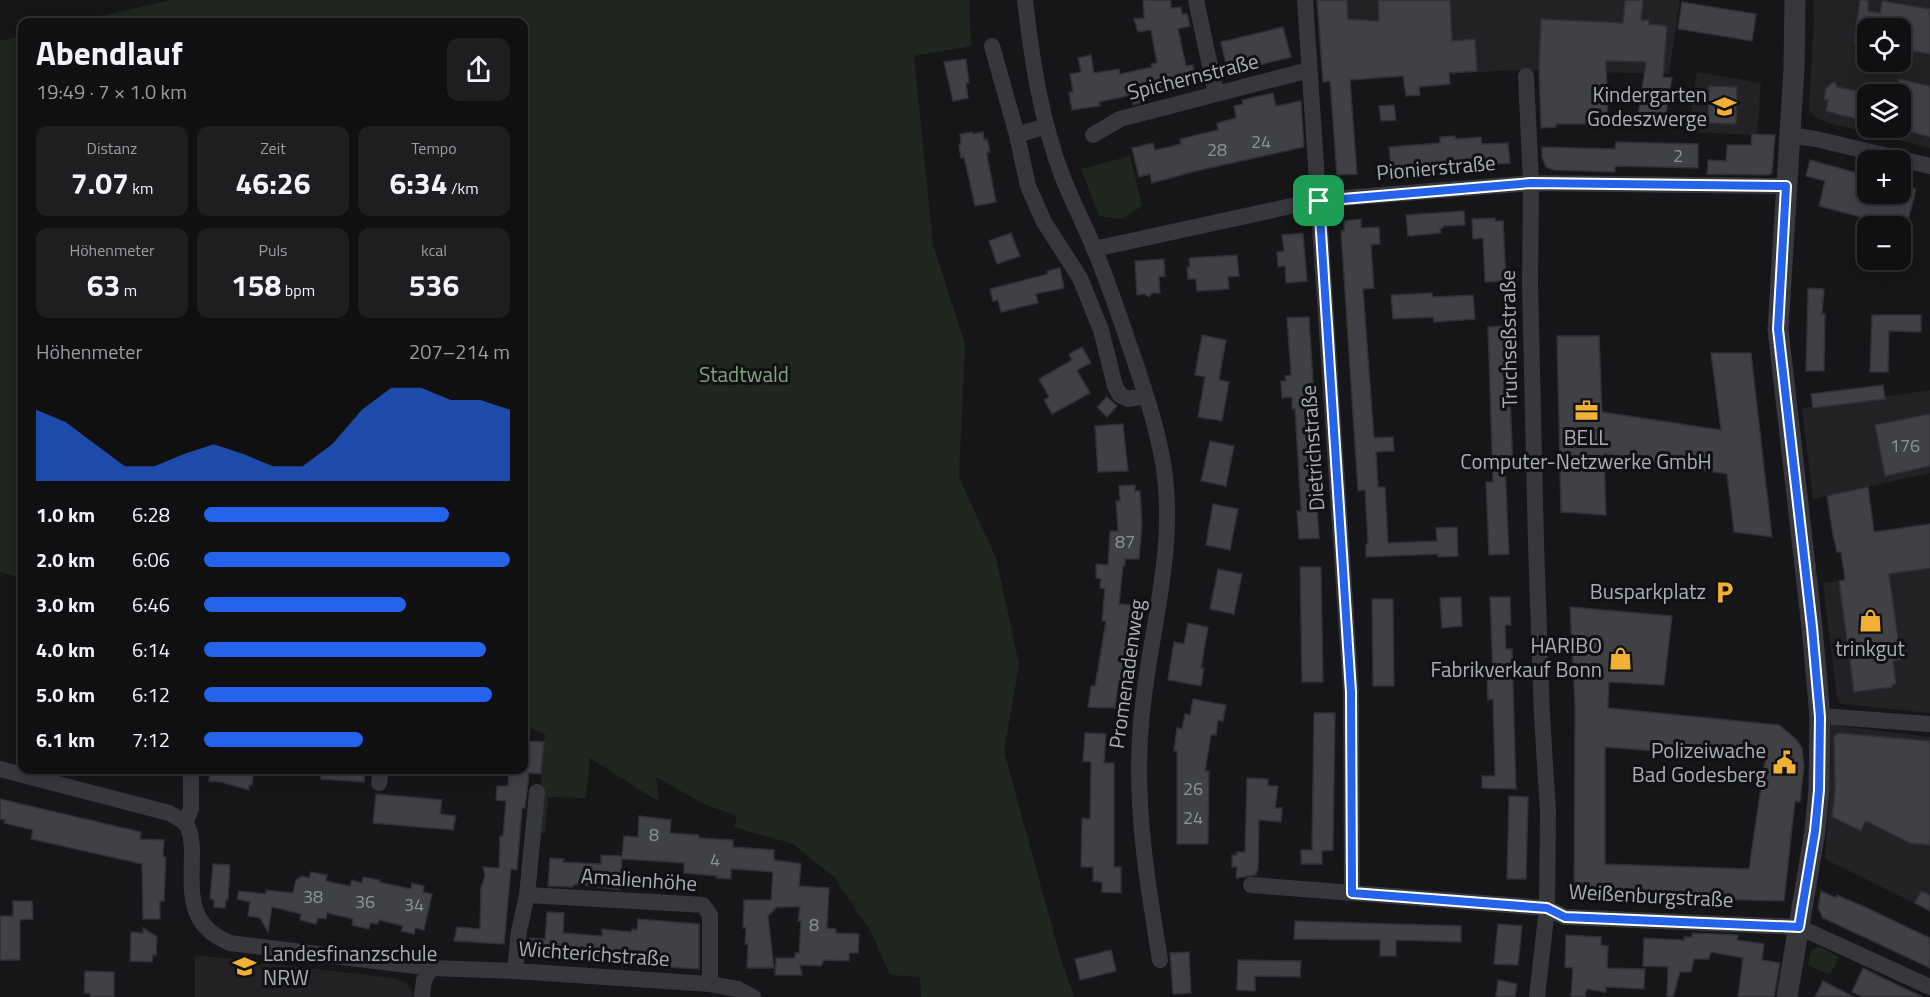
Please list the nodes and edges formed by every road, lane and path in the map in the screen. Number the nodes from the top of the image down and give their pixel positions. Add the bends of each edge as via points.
1 (1024, 0) edge
2 (1196, 0) edge
3 (1305, 0) edge
4 (1795, 0) edge
5 (992, 46) dead end
6 (1309, 70) junction
7 (1526, 76) dead end
8 (1216, 94) junction
9 (1046, 126) junction
10 (1017, 135) junction
11 (1093, 135) dead end
12 (1790, 135) junction
13 (1930, 166) edge
14 (1531, 183) junction
15 (1786, 186) junction
16 (1319, 201) junction
17 (1094, 249) junction
18 (1146, 396) junction
19 (1820, 717) junction
20 (1930, 724) edge
21 (0, 769) edge
22 (18, 771) edge
23 (36, 774) edge
24 (191, 774) edge
25 (537, 792) dead end
26 (185, 824) junction
27 (1251, 885) dead end
28 (1352, 893) junction
29 (527, 895) junction
30 (1547, 908) junction
31 (1799, 927) junction
32 (1160, 960) dead end
33 (431, 968) junction
34 (515, 971) junction
35 (710, 984) junction
36 (1930, 987) edge
37 (422, 997) edge
38 (753, 997) edge
39 (1537, 997) edge
40 (1787, 997) edge

1 - 9 street, Promenadenweg
2 - 8 street
3 - 6 street, Dietrichstraße
4 - 12 street
5 - 10 street
6 - 8 street, Spichernstraße
6 - 16 street, Dietrichstraße
7 - 14 street, Truchseßstraße
8 - 11 street, Spichernstraße via 1120,119
9 - 10 street
9 - 17 street, Promenadenweg
10 - 18 street via 1028,186 1044,222 1080,278 1101,330 1115,386 1128,399
12 - 13 street
12 - 15 street
14 - 15 street, Pionierstraße
14 - 16 street, Pionierstraße
14 - 30 street, Truchseßstraße via 1530,297 1548,810
15 - 19 street via 1778,329
16 - 17 street, Pionierstraße
16 - 28 street, Dietrichstraße via 1351,692
17 - 18 street, Promenadenweg
18 - 32 street, Promenadenweg via 1163,463 1167,521 1165,565 1141,720 1138,766 1148,884
19 - 20 street
19 - 31 street via 1815,831
21 - 22 street
23 - 26 street via 169,813
24 - 26 street via 191,809
25 - 29 street
26 - 33 street, Wichterichstraße via 191,837 196,914 203,927 216,937 230,943
27 - 28 street, Weißenburgstraße
28 - 30 street, Weißenburgstraße
29 - 34 street
29 - 35 street, Amalienhöhe via 703,905 710,915
30 - 31 street, Weißenburgstraße via 1565,917
30 - 39 street, Truchseßstraße
31 - 36 street, Weißenburgstraße
31 - 40 street
33 - 34 street, Wichterichstraße
33 - 37 street via 424,980
34 - 35 street, Wichterichstraße
35 - 38 street, Wichterichstraße via 738,989

